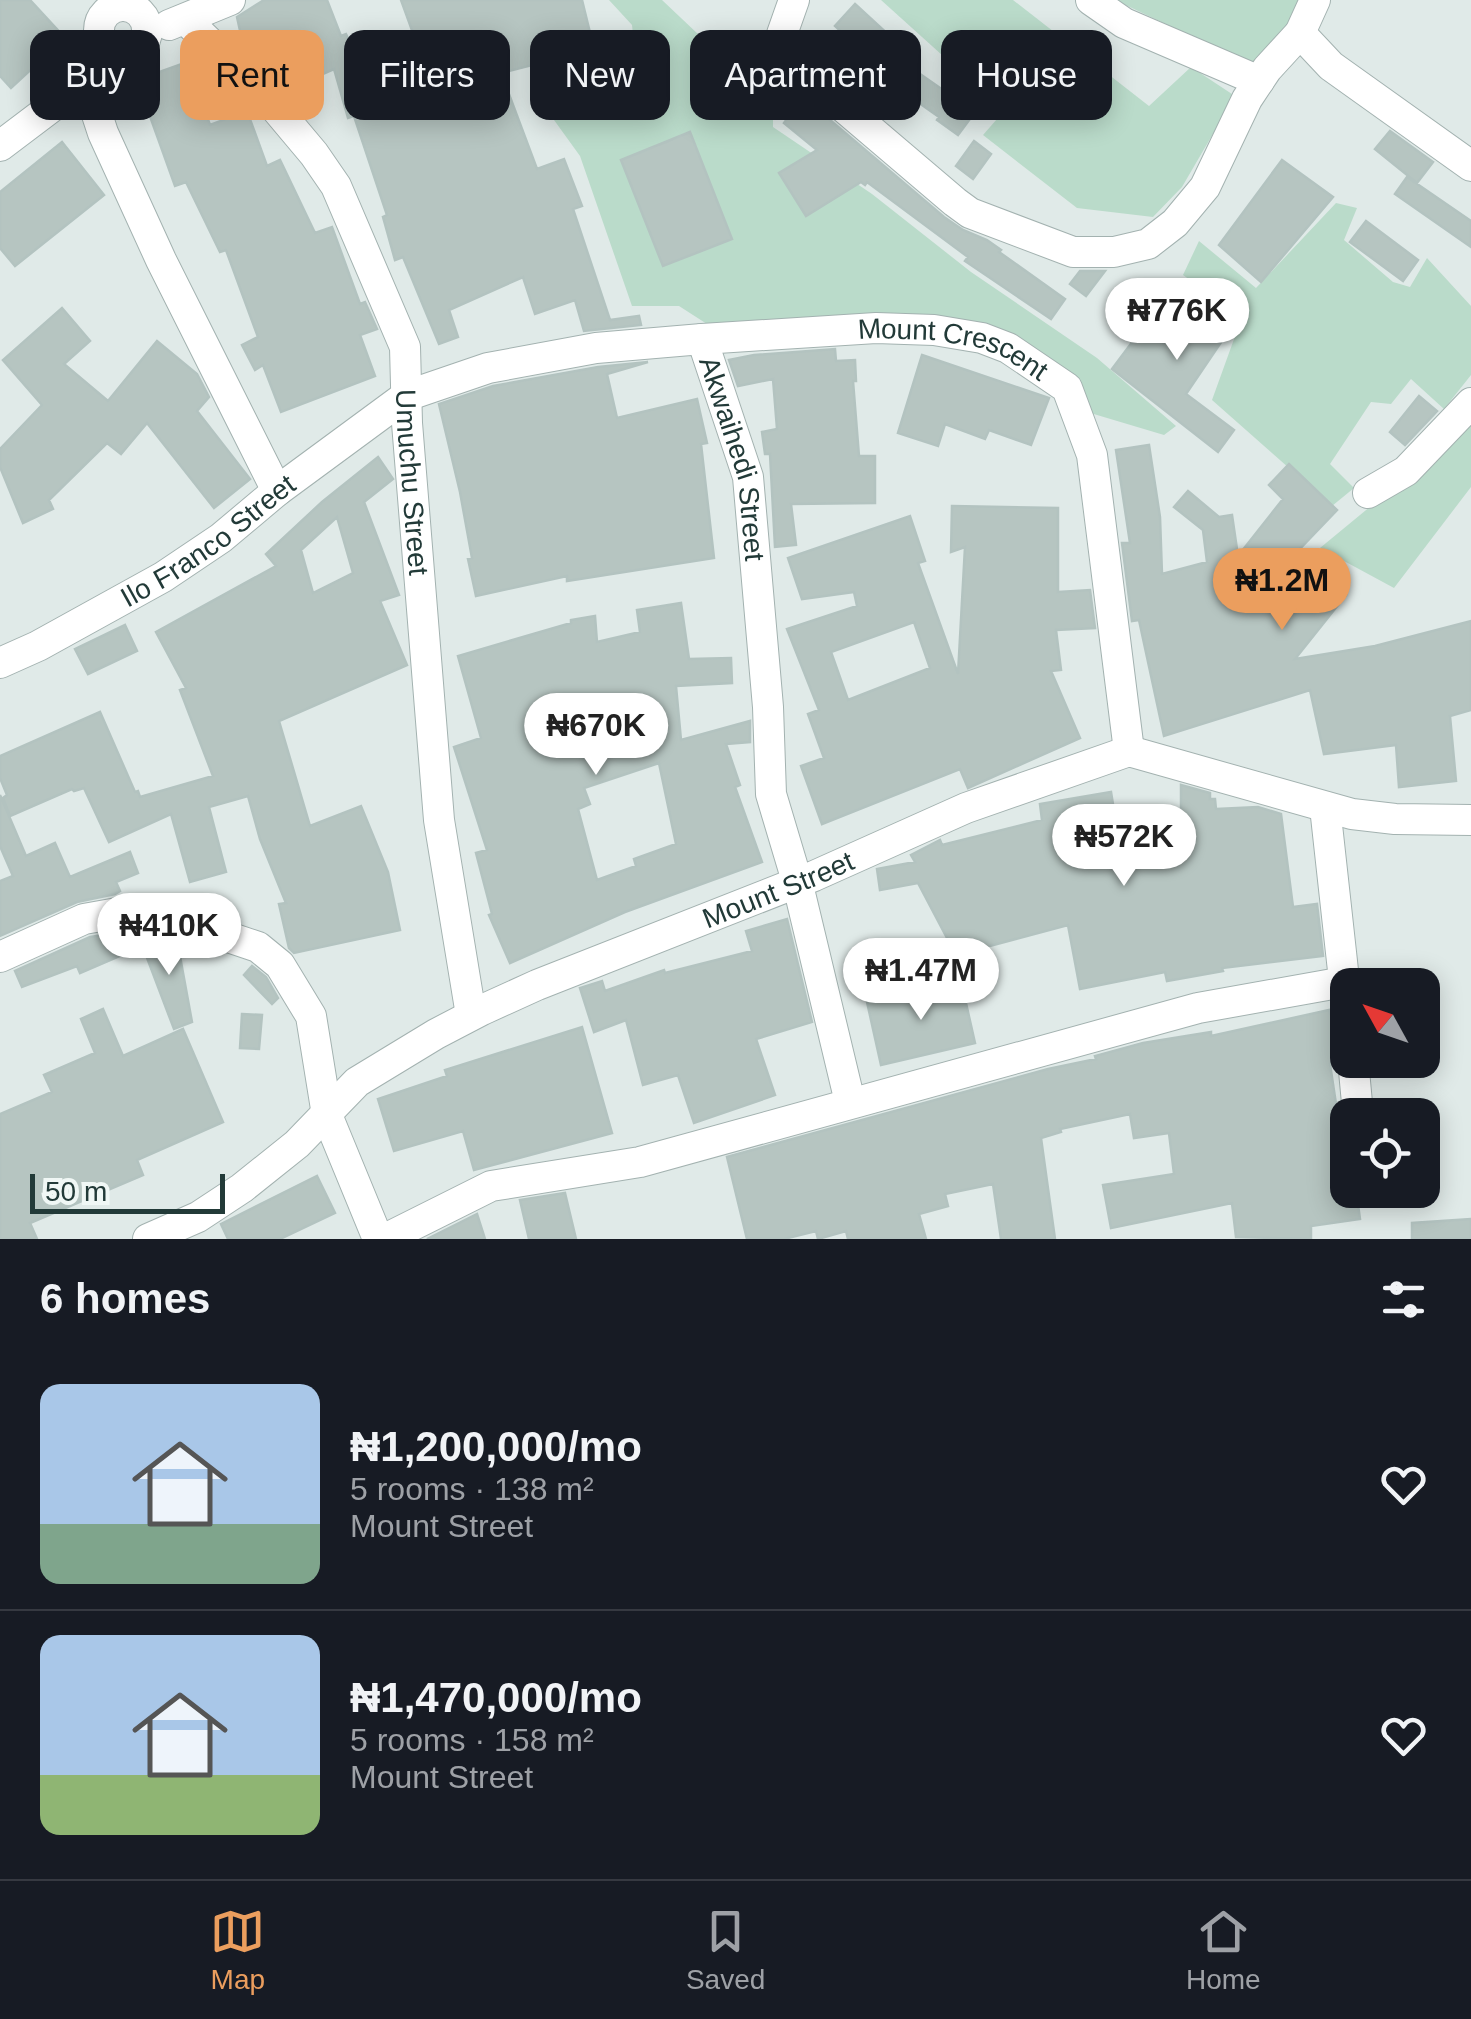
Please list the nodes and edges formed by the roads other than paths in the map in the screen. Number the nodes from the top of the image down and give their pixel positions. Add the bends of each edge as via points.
1 (230, 0) edge
2 (794, 0) edge
3 (1090, 0) edge
4 (1315, 0) edge
5 (110, 4) edge
6 (186, 20) junction
7 (98, 30) edge
8 (147, 30) edge
9 (154, 30) edge
10 (1300, 33) junction
11 (1259, 81) junction
12 (35, 120) edge
13 (98, 120) edge
14 (0, 146) edge
15 (1471, 166) edge
16 (702, 339) junction
17 (406, 396) junction
18 (1471, 403) edge
19 (277, 491) junction
20 (1368, 493) dead end
21 (0, 663) edge
22 (1129, 752) junction
23 (1324, 807) junction
24 (1471, 820) edge
25 (796, 880) junction
26 (0, 957) edge
27 (1342, 968) edge
28 (1330, 984) edge
29 (471, 1016) junction
30 (850, 1102) junction
31 (327, 1115) junction
32 (201, 1228) edge
33 (148, 1239) edge
34 (382, 1239) edge

1 - 6 street
2 - 11 street via 782,34 794,64 970,213 1073,252 1148,244 1175,223 1205,187
3 - 11 street via 1124,22
4 - 10 street
5 - 7 street
5 - 8 street via 135,8
6 - 9 street
6 - 17 street, Umuchu Street via 267,98 336,186 405,347
10 - 11 street
10 - 15 street via 1330,66
12 - 14 street
13 - 19 street
16 - 17 street, Akwaihedi Street via 596,348 488,368
16 - 22 street, Mount Crescent via 934,330 1008,348 1067,388 1092,455
16 - 25 street, Akwaihedi Street via 748,476 771,794
17 - 19 street, Ilo Franco Street
17 - 29 street, Umuchu Street via 439,820
18 - 20 street via 1406,470
19 - 21 street, Ilo Franco Street via 163,577
22 - 23 street
22 - 25 street, Mount Street via 966,808
23 - 24 street via 1395,819
23 - 27 street
25 - 29 street, Mount Street
25 - 30 street, Akwaihedi Street
26 - 31 street via 84,920 122,912 160,914 258,947 280,965 310,1016
28 - 30 street via 1198,1008
29 - 31 street, Mount Street via 357,1082
30 - 34 street via 640,1162 491,1186
31 - 32 street, Mount Street
31 - 34 street
32 - 33 street, Mount Street

